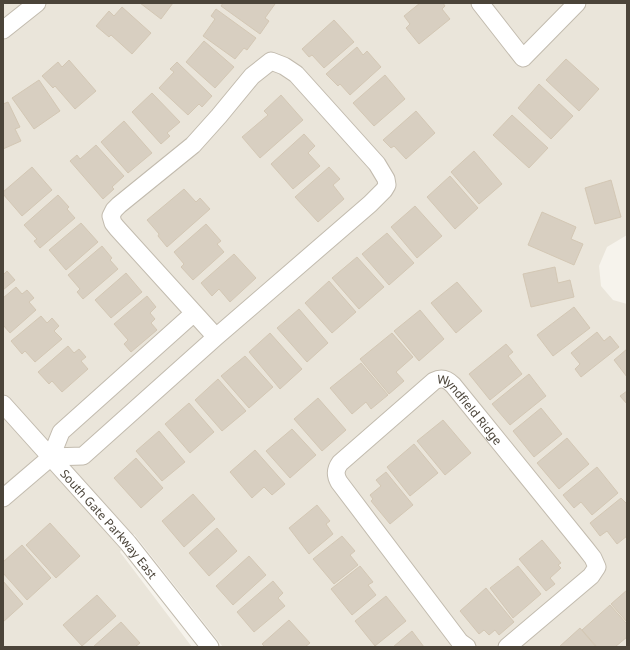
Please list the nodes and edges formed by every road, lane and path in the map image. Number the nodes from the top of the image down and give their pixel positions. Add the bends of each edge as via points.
1 (37, 3) edge
2 (480, 3) edge
3 (577, 3) edge
4 (3, 30) edge
5 (194, 313) junction
6 (216, 337) junction
7 (3, 404) edge
8 (50, 457) junction
9 (3, 498) edge
10 (459, 645) edge
11 (210, 647) edge
12 (507, 647) edge

1 - 4 street
2 - 3 street via 523,58
5 - 6 street
5 - 6 street via 113,223 111,216 119,205 192,145 252,76 272,61 296,74 377,164 387,185 370,204
5 - 8 street via 61,432
6 - 8 street via 83,456
7 - 8 street, South Gate Parkway East
8 - 9 street
8 - 11 street, South Gate Parkway East via 128,543
10 - 12 street, Wyndfield Ridge via 339,482 336,473 340,463 439,378 449,381 457,390 586,549 596,567 591,576

